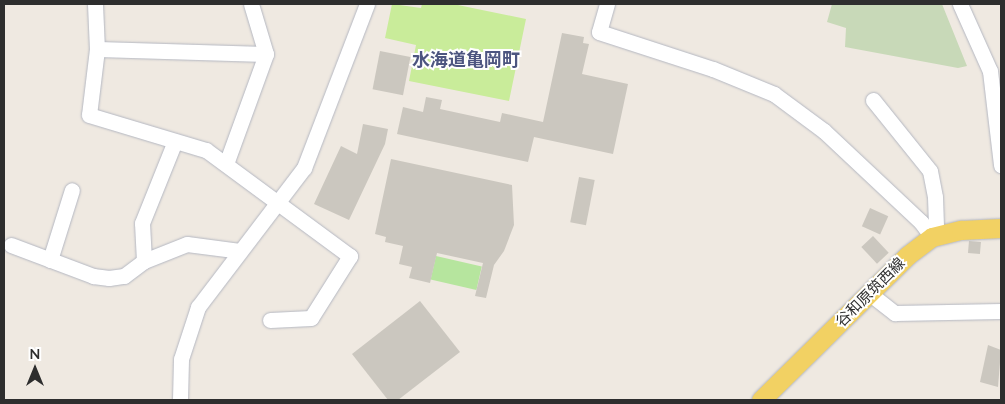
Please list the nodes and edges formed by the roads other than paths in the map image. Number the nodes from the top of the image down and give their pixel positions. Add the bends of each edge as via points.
1 (95, 4) edge
2 (251, 4) edge
3 (367, 4) edge
4 (607, 4) edge
5 (960, 4) edge
6 (97, 49) junction
7 (266, 54) junction
8 (873, 100) dead end
9 (176, 141) junction
10 (226, 164) junction
11 (1001, 165) edge
12 (72, 190) dead end
13 (278, 205) junction
14 (1001, 228) edge
15 (934, 235) junction
16 (11, 245) dead end
17 (240, 251) junction
18 (50, 260) junction
19 (144, 261) junction
20 (869, 293) junction
21 (1001, 311) edge
22 (270, 320) dead end
23 (180, 400) edge
24 (761, 400) edge

1 - 6 street
2 - 7 street
3 - 13 street via 304,168
4 - 15 street via 600,32 713,69 774,94 830,137
5 - 11 street via 990,71
6 - 7 street
6 - 9 street via 89,115
7 - 10 street
8 - 15 street via 930,171 935,197
9 - 10 street via 206,150
9 - 19 street via 142,223
10 - 13 street
12 - 18 street
13 - 17 street
13 - 22 street via 350,256 311,318
14 - 15 main road
15 - 20 main road, 谷和原筑西線
16 - 18 street
17 - 19 street via 188,244
17 - 23 street via 195,315 182,359
18 - 19 street via 93,276 109,278 124,276
20 - 21 street via 895,313
20 - 24 main road, 谷和原筑西線

